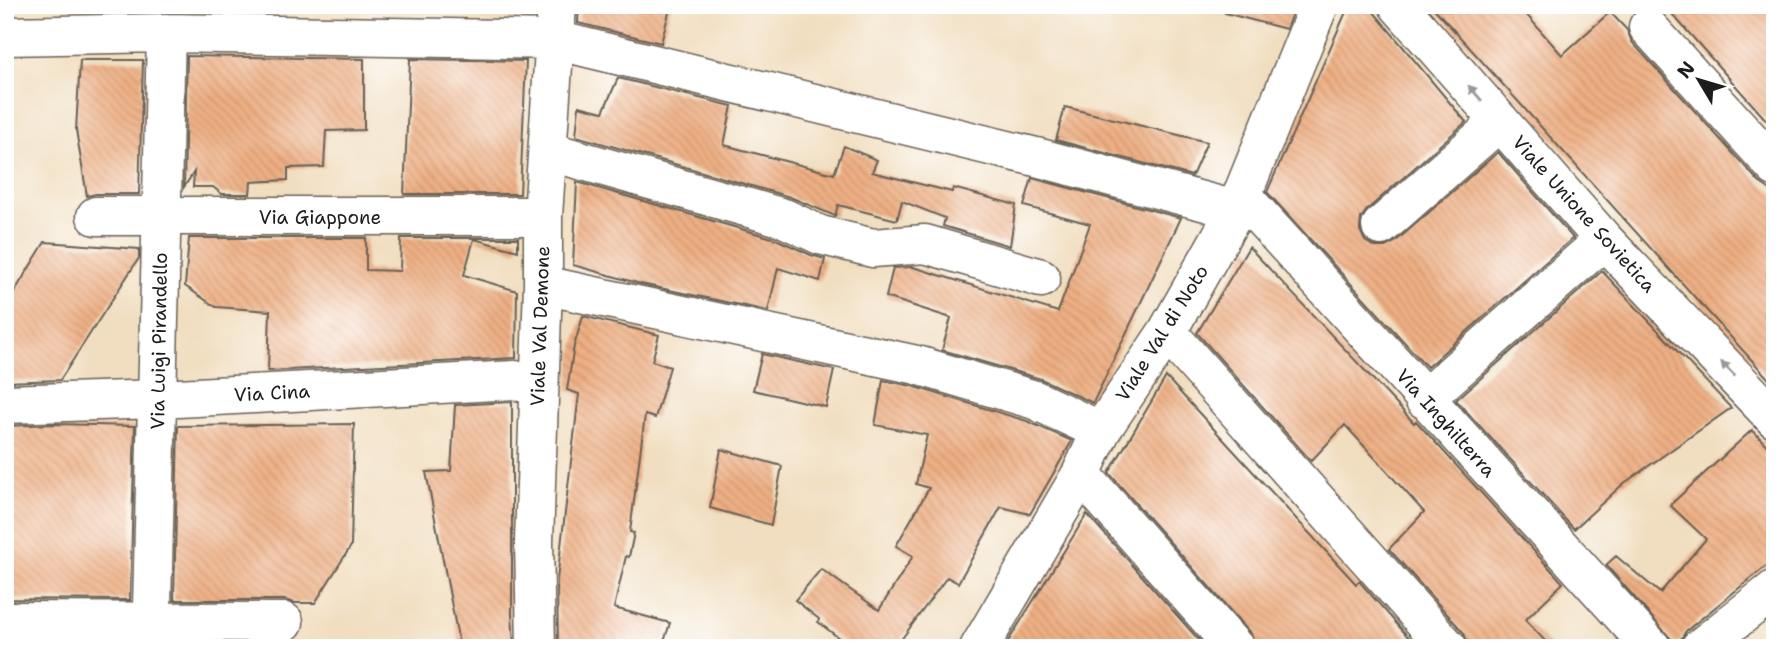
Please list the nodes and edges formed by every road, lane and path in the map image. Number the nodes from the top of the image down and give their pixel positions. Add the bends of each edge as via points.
1 (1319, 5) edge
2 (1398, 5) edge
3 (556, 22) edge
4 (1648, 27) dead end
5 (166, 33) junction
6 (5, 36) edge
7 (1500, 121) junction
8 (548, 151) junction
9 (1775, 167) edge
10 (1239, 203) junction
11 (96, 216) dead end
12 (543, 216) junction
13 (161, 217) junction
14 (1381, 226) dead end
15 (1604, 240) junction
16 (1041, 278) dead end
17 (543, 285) junction
18 (1167, 332) junction
19 (538, 387) junction
20 (159, 399) junction
21 (1424, 399) junction
22 (5, 404) edge
23 (1775, 419) edge
24 (1101, 431) junction
25 (1081, 474) junction
26 (1775, 589) edge
27 (5, 621) edge
28 (284, 622) dead end
29 (151, 635) edge
30 (536, 648) edge
31 (979, 648) edge
32 (1235, 648) edge
33 (1448, 648) edge
34 (1653, 648) edge
35 (1700, 648) edge

1 - 10 street, Viale Val di Noto
7 -> 2 street, Viale Unione Sovietica
3 - 5 street
3 - 8 street, Viale Val Demone
3 - 10 street via 1040,158
4 - 9 street
5 - 6 street
5 - 13 street, Via Luigi Pirandello
7 - 14 street
7 - 15 street, Viale Unione Sovietica
8 - 12 street, Viale Val Demone
8 - 16 street via 784,218 820,236 873,248 925,244
10 - 18 street, Viale Val di Noto
10 - 21 street, Via Inghilterra
11 - 13 street, Via Giappone
12 - 13 street, Via Giappone
12 - 17 street, Viale Val Demone
13 - 20 street, Via Luigi Pirandello
15 - 21 street
23 -> 15 street, Viale Unione Sovietica
17 - 19 street, Viale Val Demone
17 - 24 street via 918,365 1035,400
18 - 24 street, Viale Val di Noto
18 - 33 street
19 - 20 street, Via Cina via 515,380
19 - 30 street, Viale Val Demone
20 - 22 street, Via Cina
20 - 29 street, Via Luigi Pirandello
21 - 34 street, Via Inghilterra
24 - 25 street, Viale Val di Noto
25 - 31 street, Viale Val di Noto
25 - 32 street
26 - 35 street
27 - 29 street
28 - 29 street

